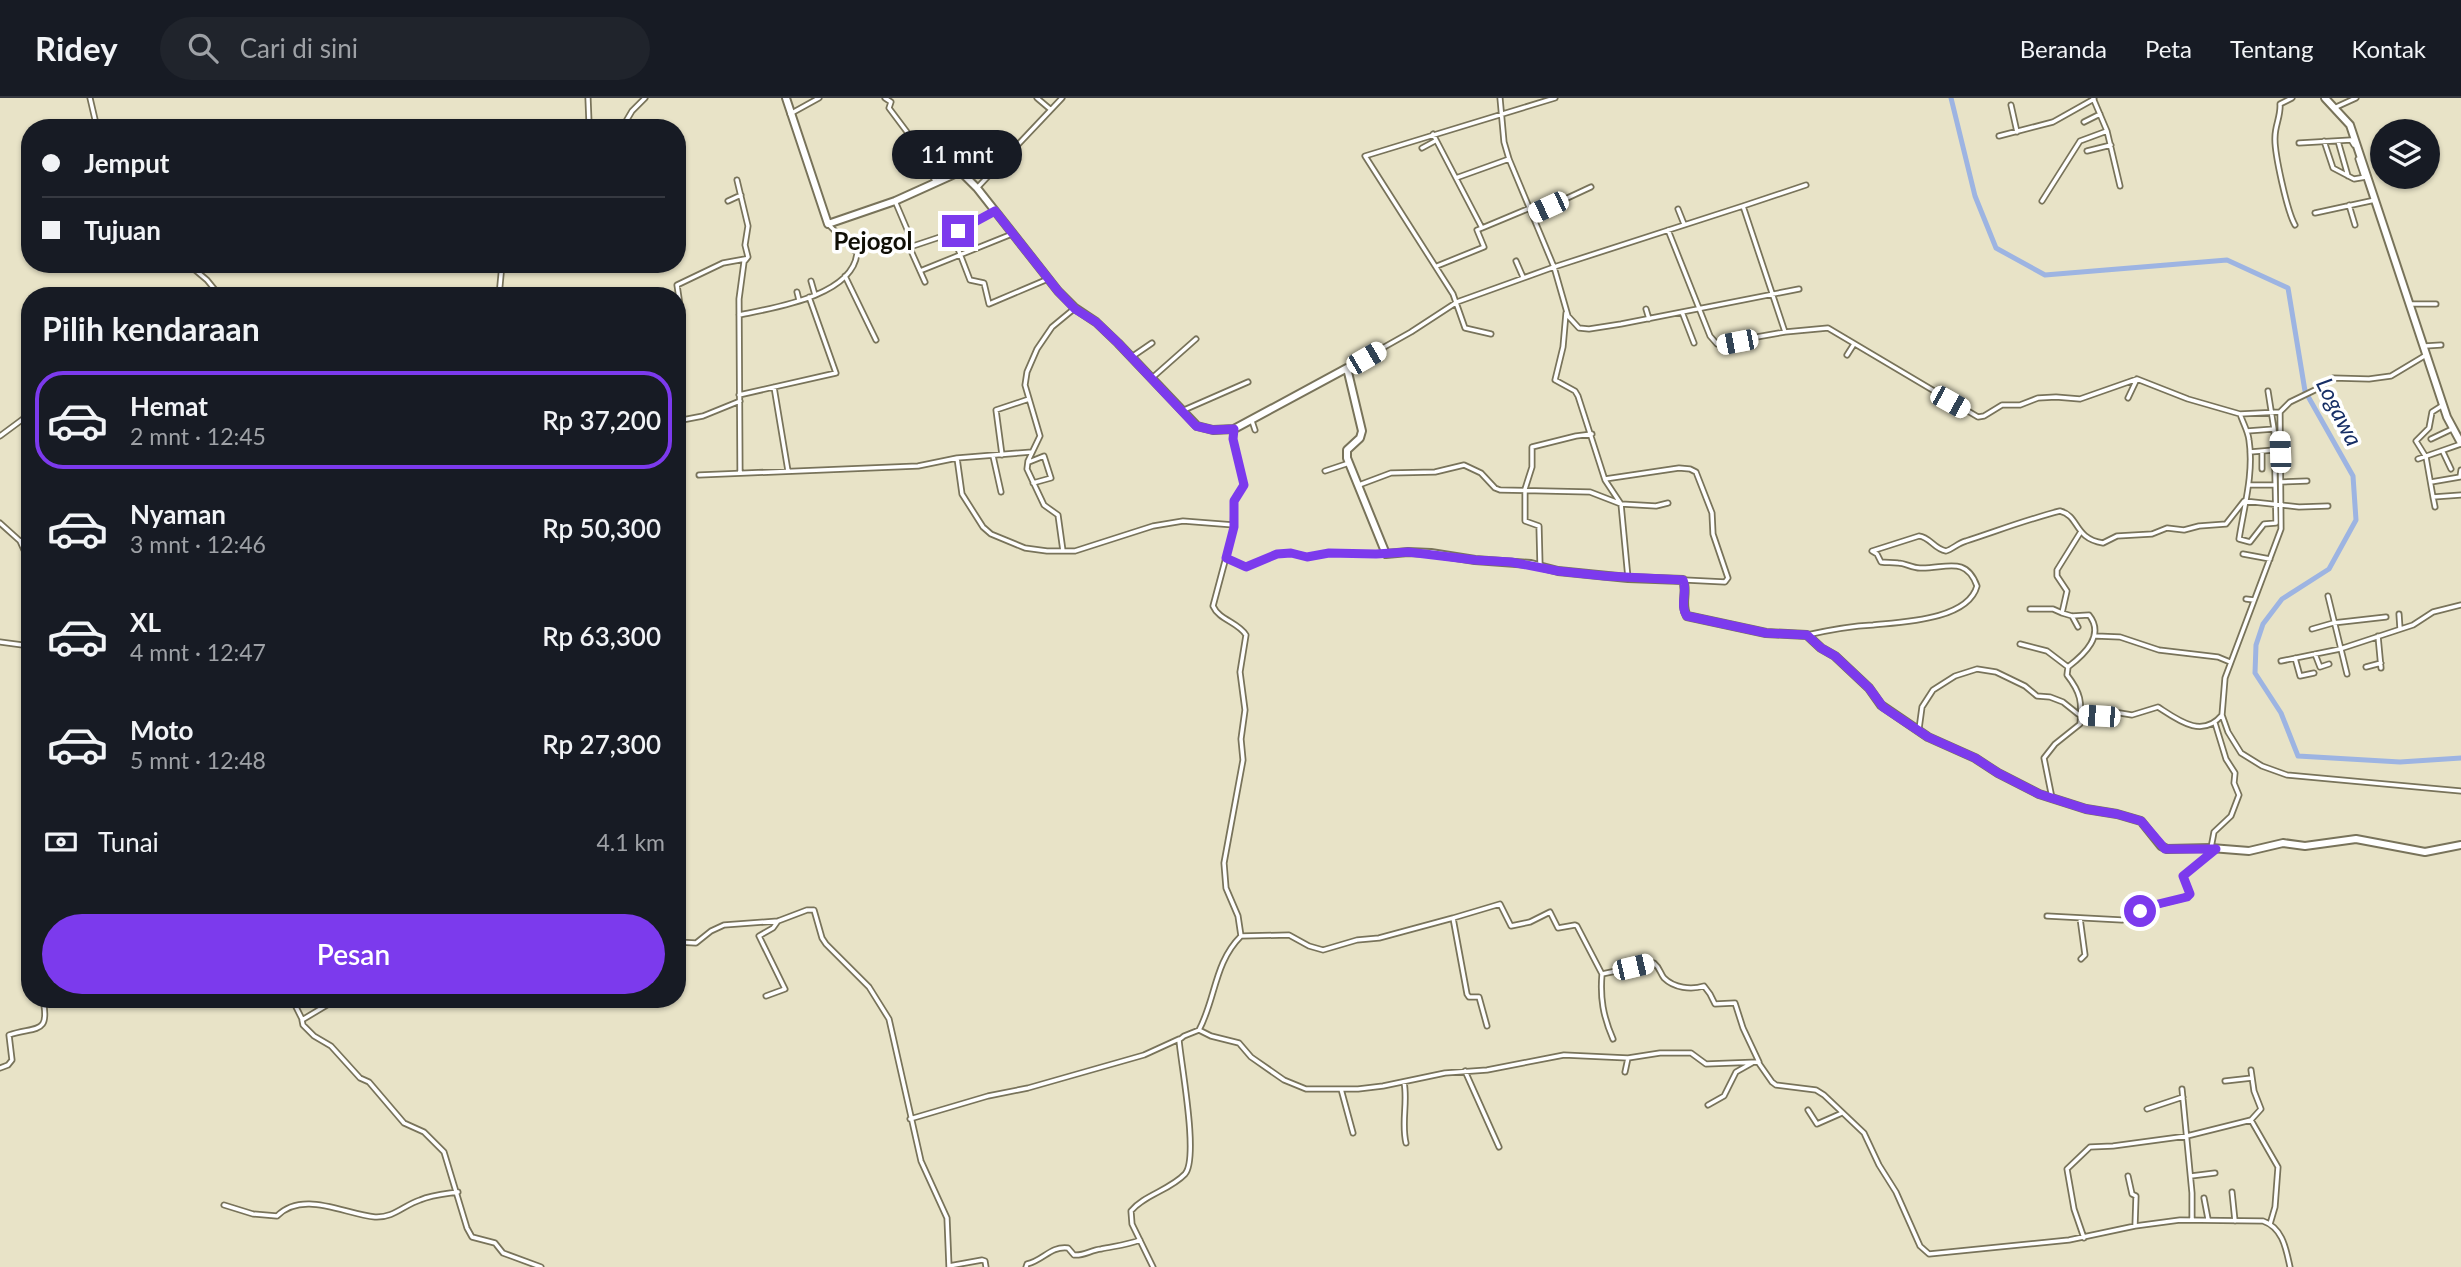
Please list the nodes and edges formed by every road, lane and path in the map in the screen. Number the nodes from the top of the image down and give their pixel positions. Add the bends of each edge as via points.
1 (90, 98) edge
2 (588, 98) edge
3 (645, 98) edge
4 (786, 98) edge
5 (819, 98) edge
6 (885, 98) edge
7 (1037, 98) edge
8 (1062, 98) edge
9 (1500, 98) edge
10 (1555, 98) edge
11 (2094, 98) edge
12 (2292, 98) edge
13 (2325, 98) edge
14 (2356, 98) edge
15 (2011, 105) dead end
16 (2334, 108) junction
17 (1050, 109) junction
18 (790, 114) junction
19 (1502, 114) junction
20 (2100, 114) junction
21 (95, 119) edge
22 (589, 119) edge
23 (627, 119) edge
24 (2084, 122) dead end
25 (2107, 131) junction
26 (2017, 132) junction
27 (1433, 134) junction
28 (1999, 136) dead end
29 (1435, 141) junction
30 (2324, 141) junction
31 (2338, 141) junction
32 (2354, 141) junction
33 (2299, 143) dead end
34 (2111, 145) junction
35 (1422, 148) dead end
36 (2087, 151) dead end
37 (1509, 159) junction
38 (2348, 176) junction
39 (1456, 177) junction
40 (2365, 177) junction
41 (737, 180) dead end
42 (936, 183) junction
43 (1806, 185) dead end
44 (2120, 186) dead end
45 (1591, 187) dead end
46 (977, 188) junction
47 (741, 195) junction
48 (2375, 200) junction
49 (728, 201) dead end
50 (895, 201) junction
51 (2042, 201) dead end
52 (2349, 205) junction
53 (1743, 206) junction
54 (1530, 208) junction
55 (1678, 209) dead end
56 (995, 211) junction
57 (2315, 213) dead end
58 (1533, 214) junction
59 (828, 224) junction
60 (1684, 224) junction
61 (2295, 225) dead end
62 (2355, 225) dead end
63 (1482, 228) junction
64 (1668, 230) junction
65 (952, 233) junction
66 (1012, 234) junction
67 (910, 247) junction
68 (961, 255) junction
69 (746, 260) junction
70 (1516, 261) dead end
71 (1437, 266) junction
72 (1554, 267) junction
73 (920, 271) junction
74 (199, 273) edge
75 (845, 276) junction
76 (1523, 277) junction
77 (1048, 279) junction
78 (811, 281) dead end
79 (925, 282) dead end
80 (213, 287) edge
81 (676, 287) edge
82 (1799, 289) dead end
83 (797, 292) dead end
84 (1772, 294) junction
85 (815, 295) junction
86 (809, 297) junction
87 (799, 300) junction
88 (1457, 302) junction
89 (2409, 304) junction
90 (2436, 304) dead end
91 (1700, 308) junction
92 (1075, 309) junction
93 (1646, 309) dead end
94 (1566, 310) junction
95 (1682, 312) junction
96 (739, 315) junction
97 (1648, 319) junction
98 (1785, 332) junction
99 (1491, 334) dead end
100 (1196, 339) dead end
101 (876, 340) dead end
102 (1152, 343) dead end
103 (1694, 343) dead end
104 (1854, 344) junction
105 (2441, 345) dead end
106 (2423, 346) junction
107 (1847, 355) dead end
108 (1131, 358) junction
109 (2425, 358) junction
110 (1347, 368) junction
111 (1150, 379) junction
112 (2137, 379) junction
113 (1248, 382) dead end
114 (774, 387) junction
115 (2268, 391) dead end
116 (740, 395) junction
117 (2128, 398) dead end
118 (1029, 399) junction
119 (740, 401) junction
120 (2443, 405) junction
121 (1182, 411) junction
122 (2276, 412) junction
123 (2240, 414) junction
124 (686, 419) edge
125 (21, 420) edge
126 (1252, 421) junction
127 (1234, 429) junction
128 (2274, 429) junction
129 (2452, 429) junction
130 (1255, 430) dead end
131 (2247, 431) junction
132 (1592, 434) junction
133 (0, 436) edge
134 (2431, 439) dead end
135 (2461, 443) edge
136 (2274, 450) junction
137 (2262, 451) junction
138 (1032, 452) junction
139 (2250, 452) junction
140 (2443, 452) junction
141 (1002, 455) junction
142 (993, 456) junction
143 (2426, 457) junction
144 (957, 458) junction
145 (2418, 459) dead end
146 (1028, 462) junction
147 (1349, 463) junction
148 (2262, 469) dead end
149 (2451, 469) dead end
150 (2461, 470) edge
151 (788, 471) junction
152 (1325, 471) dead end
153 (740, 472) junction
154 (699, 475) dead end
155 (2460, 477) edge
156 (1605, 479) junction
157 (2307, 481) dead end
158 (2281, 482) junction
159 (2431, 482) junction
160 (1033, 483) junction
161 (1357, 485) junction
162 (2249, 485) junction
163 (2274, 485) junction
164 (1525, 489) junction
165 (1001, 492) dead end
166 (2461, 495) edge
167 (2433, 496) junction
168 (2246, 501) junction
169 (1668, 503) dead end
170 (1621, 504) junction
171 (2278, 505) junction
172 (2328, 506) dead end
173 (2435, 507) dead end
174 (0, 523) edge
175 (1234, 524) junction
176 (2080, 533) junction
177 (20, 541) edge
178 (1063, 551) junction
179 (1386, 554) junction
180 (2243, 554) dead end
181 (1226, 558) junction
182 (2267, 558) junction
183 (1540, 567) junction
184 (1628, 578) junction
185 (1683, 580) junction
186 (2328, 596) dead end
187 (2246, 598) dead end
188 (2254, 600) junction
189 (2461, 605) edge
190 (2030, 609) dead end
191 (2062, 612) junction
192 (2399, 614) dead end
193 (2072, 616) junction
194 (2386, 617) dead end
195 (2333, 623) junction
196 (2078, 627) dead end
197 (2312, 629) dead end
198 (2400, 629) junction
199 (1807, 635) junction
200 (2095, 636) junction
201 (2378, 636) junction
202 (0, 642) edge
203 (2020, 644) dead end
204 (21, 645) edge
205 (2340, 649) junction
206 (2315, 654) junction
207 (2295, 658) junction
208 (2226, 660) junction
209 (2281, 661) dead end
210 (2329, 664) dead end
211 (2068, 667) junction
212 (2366, 667) dead end
213 (2314, 673) dead end
214 (2347, 674) dead end
215 (2081, 714) junction
216 (2222, 716) junction
217 (2216, 722) junction
218 (1919, 729) junction
219 (2461, 791) edge
220 (2052, 798) junction
221 (2461, 845) edge
222 (2213, 849) junction
223 (2047, 916) dead end
224 (1453, 918) junction
225 (2080, 918) junction
226 (778, 921) junction
227 (1241, 936) junction
228 (686, 942) edge
229 (2081, 959) dead end
230 (1602, 974) junction
231 (766, 996) dead end
232 (45, 1008) edge
233 (296, 1008) edge
234 (322, 1008) edge
235 (302, 1020) junction
236 (1487, 1026) dead end
237 (1199, 1030) junction
238 (1613, 1038) dead end
239 (1179, 1039) junction
240 (1628, 1059) junction
241 (1754, 1062) junction
242 (1760, 1063) junction
243 (0, 1068) edge
244 (2251, 1070) dead end
245 (1465, 1071) junction
246 (1625, 1072) dead end
247 (2252, 1078) junction
248 (2225, 1081) dead end
249 (1404, 1082) junction
250 (1341, 1089) junction
251 (2182, 1089) dead end
252 (2183, 1097) junction
253 (1708, 1105) dead end
254 (2147, 1109) dead end
255 (1808, 1110) dead end
256 (1842, 1113) junction
257 (910, 1119) junction
258 (2251, 1120) junction
259 (1353, 1133) dead end
260 (2187, 1136) junction
261 (1406, 1143) dead end
262 (1499, 1147) dead end
263 (2215, 1173) dead end
264 (2128, 1176) dead end
265 (2191, 1176) junction
266 (458, 1192) junction
267 (2232, 1192) dead end
268 (2204, 1198) dead end
269 (224, 1205) dead end
270 (2192, 1219) junction
271 (2208, 1219) junction
272 (2235, 1221) junction
273 (2270, 1224) junction
274 (2135, 1226) junction
275 (2084, 1238) junction
276 (1140, 1240) junction
277 (541, 1267) edge
278 (949, 1267) edge
279 (986, 1267) edge
280 (1026, 1267) edge
281 (1153, 1267) edge
282 (2290, 1267) edge

1 - 21 street
2 - 22 street
3 - 23 street
4 - 18 street
5 - 18 street
6 - 42 street
7 - 17 street
8 - 17 street
9 - 19 street
10 - 19 street
11 - 20 street
11 - 26 street via 2053,122
12 - 61 street via 2280,104 2275,136
13 - 16 street
14 - 16 street
15 - 26 street
16 - 32 street via 2350,125
17 - 46 street
18 - 59 street
19 - 27 street
19 - 37 street
20 - 24 street
20 - 25 street
25 - 34 street
25 - 51 street via 2080,141
26 - 28 street
27 - 29 street
27 - 71 street via 1365,157
29 - 35 street
29 - 39 street
30 - 31 street
30 - 33 street
30 - 38 street via 2332,167
31 - 32 street
31 - 38 street
32 - 40 street
34 - 36 street
34 - 44 street
37 - 39 street
37 - 54 street
38 - 40 street
39 - 63 street
40 - 48 street
41 - 47 street
42 - 46 street via 962,173
42 - 50 street
43 - 53 street
45 - 58 street
46 - 56 street
47 - 49 street
47 - 69 street via 748,226
48 - 52 street
48 - 89 street
50 - 59 street
50 - 67 street
52 - 57 street
52 - 62 street
53 - 60 street
53 - 84 street
54 - 58 street
54 - 63 street
55 - 60 street
56 - 65 street
56 - 66 street
58 - 72 street
59 - 75 street via 857,253
60 - 64 street
63 - 71 street via 1477,230 1484,247
64 - 72 street
64 - 91 street
65 - 67 street
65 - 68 street
66 - 68 street
66 - 77 street
67 - 73 street
68 - 73 street
68 - 77 street via 970,280 985,285 989,304
69 - 81 street via 723,263
69 - 96 street
70 - 76 street
71 - 88 street
72 - 76 street
72 - 94 street
73 - 79 street
74 - 80 street
75 - 85 street
75 - 101 street
76 - 88 street
77 - 92 street
78 - 85 street
82 - 84 street
83 - 87 street
84 - 91 street
84 - 98 street
85 - 86 street
86 - 87 street
86 - 114 street via 836,373
87 - 96 street
88 - 99 street via 1465,328
88 - 110 street
89 - 90 street
89 - 106 street
91 - 95 street
91 - 98 street via 1717,344
92 - 108 street via 1096,322
92 - 118 street via 1052,327 1037,349 1025,380
93 - 97 street
94 - 97 street via 1571,322 1584,330
94 - 132 street via 1555,379 1578,396
95 - 97 street
95 - 103 street
96 - 116 street
98 - 104 street via 1828,328
100 - 111 street
102 - 108 street
104 - 107 street
104 - 112 street via 1978,417 2002,405 2038,398 2080,399
105 - 106 street
106 - 109 street
108 - 111 street
109 - 120 street
109 - 122 street via 2391,376 2337,377
110 - 126 street
110 - 147 street via 1362,431 1347,452
111 - 121 street
112 - 117 street
112 - 123 street
113 - 121 street
114 - 116 street
114 - 151 street
115 - 122 street
116 - 119 street
118 - 138 street via 1040,436
118 - 141 street via 996,410
119 - 124 street
119 - 153 street
120 - 129 street
120 - 143 street via 2432,412 2429,428 2416,439
121 - 127 street via 1200,428
122 - 123 street
122 - 128 street
122 - 158 street
123 - 131 street
125 - 133 street
126 - 127 street
126 - 130 street
127 - 175 street via 1244,485 1234,501
128 - 131 street
128 - 136 street
129 - 134 street
129 - 135 street
131 - 139 street
132 - 156 street
132 - 164 street via 1532,446
135 - 140 street
136 - 137 street
136 - 163 street
137 - 139 street
137 - 148 street
138 - 141 street
138 - 146 street
139 - 162 street
140 - 143 street
140 - 149 street
141 - 142 street
142 - 144 street
142 - 165 street
143 - 145 street
143 - 159 street
144 - 151 street via 918,466
144 - 178 street via 962,494 983,527 1025,548
146 - 160 street
146 - 160 street via 1044,456 1051,478
147 - 152 street
147 - 161 street
150 - 155 street
151 - 153 street
153 - 154 street
155 - 159 street
156 - 170 street
156 - 185 street via 1679,468 1696,472 1728,578 1725,582
157 - 158 street
158 - 171 street
159 - 167 street
160 - 178 street via 1045,507 1059,517
161 - 164 street via 1391,473 1464,466 1481,472 1495,488
161 - 179 street
162 - 163 street
162 - 168 street
163 - 171 street
164 - 170 street via 1590,492
164 - 183 street via 1526,521 1539,526
166 - 167 street
167 - 173 street
168 - 171 street
168 - 171 street via 2239,539 2250,542 2264,524 2276,523
168 - 176 street via 2224,524 2117,536 2103,543
169 - 170 street
170 - 184 street
171 - 172 street
171 - 182 street via 2281,528
174 - 177 street
175 - 178 street via 1183,521
175 - 181 street
176 - 191 street via 2056,573 2067,591
176 - 199 street via 2070,515 2060,511 1946,551 1921,536 1877,548 1872,551 1881,562 1967,569 1976,590 1954,609 1915,622
179 - 181 street via 1277,554 1246,567
179 - 183 street via 1431,553
180 - 182 street
181 - 227 street via 1213,606 1245,632 1240,672 1245,710 1242,772 1224,863 1226,888
182 - 188 street
183 - 184 street
184 - 185 street
185 - 199 street via 1684,612 1690,617 1766,633
186 - 195 street
187 - 188 street
188 - 208 street
189 - 198 street via 2433,612
190 - 191 street
191 - 193 street
192 - 198 street
193 - 196 street
193 - 200 street via 2090,615
194 - 195 street
195 - 197 street
195 - 205 street
198 - 201 street
199 - 218 street via 1869,688 1883,707
200 - 208 street via 2120,637 2159,650
200 - 211 street
201 - 205 street
201 - 212 street via 2381,666
202 - 204 street
203 - 211 street via 2047,652
205 - 206 street
205 - 214 street
206 - 207 street
206 - 210 street via 2320,667
207 - 209 street
207 - 213 street via 2300,677
208 - 216 street
211 - 215 street via 2067,675 2080,696
215 - 217 street via 2099,716 2108,711 2132,715 2157,706 2187,724 2208,727
215 - 218 street via 1996,672 1977,668 1933,690 1922,707
215 - 220 street via 2080,723 2045,755
216 - 217 street
216 - 219 street via 2242,753 2279,773
217 - 222 street via 2239,794 2231,816 2214,832
218 - 220 street
220 - 222 street via 2141,821 2165,849
221 - 222 street via 2424,852 2356,839 2305,846 2283,843 2249,851
222 - 225 street via 2183,876 2190,894 2187,897 2122,920
223 - 225 street
224 - 227 street via 1323,950 1289,935
224 - 230 street via 1500,905 1511,926 1550,912 1558,928 1577,926
224 - 236 street via 1467,994 1479,997
225 - 229 street via 2085,955
226 - 228 street via 724,925 697,943
226 - 231 street via 759,936 785,989
226 - 257 street via 814,910 826,944 885,1010
227 - 237 street via 1220,965 1211,1005
230 - 238 street via 1603,1012
230 - 242 street via 1654,964 1674,984 1703,986 1714,1004 1734,1002
232 - 243 street via 46,1016 39,1028 9,1035 12,1060
233 - 235 street
234 - 235 street
235 - 266 street via 314,1036 369,1082 404,1123 424,1132 442,1149
237 - 239 street
237 - 250 street via 1239,1043 1251,1057 1297,1087
239 - 257 street via 1144,1055
239 - 276 street via 1189,1164 1181,1177 1132,1208 1132,1224
240 - 241 street via 1691,1053 1706,1064
240 - 245 street via 1564,1055
240 - 246 street
241 - 242 street
241 - 253 street via 1736,1072 1724,1096
242 - 256 street via 1773,1083 1819,1092
244 - 247 street
245 - 249 street
245 - 262 street
247 - 248 street
247 - 258 street via 2261,1110
249 - 250 street
249 - 261 street
250 - 259 street
251 - 252 street
252 - 254 street
252 - 260 street
255 - 256 street via 1817,1124
256 - 275 street via 1864,1133 1920,1246 1929,1254
257 - 278 street via 921,1161 947,1218
258 - 260 street
258 - 273 street via 2278,1167
260 - 265 street
260 - 275 street via 2093,1146 2067,1166
263 - 265 street
264 - 274 street via 2136,1196
265 - 270 street
266 - 269 street via 421,1199 378,1217 302,1203 278,1216 265,1217
266 - 277 street via 472,1237 493,1242 503,1253
267 - 272 street
268 - 271 street
270 - 271 street
270 - 274 street
271 - 272 street
272 - 273 street
273 - 282 street via 2285,1242
274 - 275 street
276 - 280 street via 1078,1255 1057,1248
276 - 281 street
278 - 279 street via 984,1260

